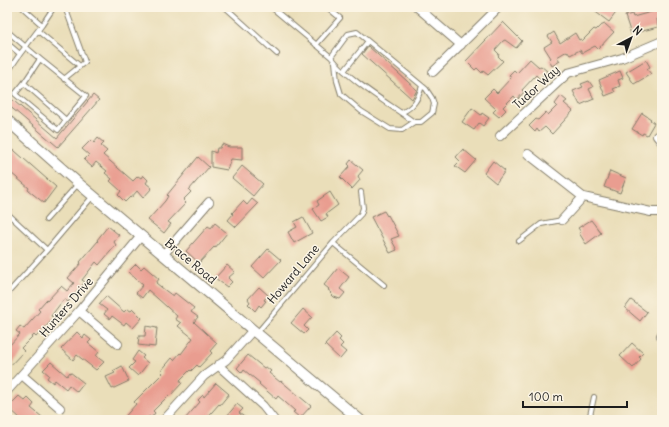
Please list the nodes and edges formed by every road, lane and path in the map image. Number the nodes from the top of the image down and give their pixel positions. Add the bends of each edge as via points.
1 (22, 7) edge
2 (54, 7) edge
3 (64, 7) edge
4 (225, 7) edge
5 (270, 7) edge
6 (327, 7) edge
7 (417, 7) edge
8 (499, 7) edge
9 (42, 25) junction
10 (7, 31) edge
11 (38, 31) junction
12 (368, 41) junction
13 (662, 41) edge
14 (7, 43) edge
15 (316, 45) junction
16 (461, 45) junction
17 (25, 47) junction
18 (20, 54) junction
19 (277, 54) dead end
20 (331, 57) junction
21 (40, 59) junction
22 (335, 62) junction
23 (80, 66) junction
24 (344, 71) junction
25 (433, 72) dead end
26 (7, 73) edge
27 (64, 78) junction
28 (24, 83) junction
29 (422, 86) junction
30 (401, 113) junction
31 (7, 120) edge
32 (66, 120) junction
33 (414, 122) junction
34 (500, 136) dead end
35 (528, 154) dead end
36 (78, 183) junction
37 (361, 192) dead end
38 (93, 196) junction
39 (583, 197) junction
40 (208, 202) dead end
41 (662, 212) edge
42 (7, 213) edge
43 (46, 220) dead end
44 (562, 220) joint
45 (141, 236) junction
46 (519, 241) dead end
47 (333, 242) junction
48 (47, 250) junction
49 (163, 255) junction
50 (384, 285) dead end
51 (7, 294) edge
52 (79, 311) junction
53 (255, 332) junction
54 (118, 344) dead end
55 (218, 365) junction
56 (22, 375) junction
57 (7, 391) edge
58 (594, 397) dead end
59 (60, 408) dead end
60 (164, 420) edge
61 (274, 420) edge
62 (360, 420) edge
63 (589, 420) edge

1 - 9 lane
2 - 9 lane
3 - 23 lane via 85,62
4 - 19 lane
5 - 15 lane
6 - 15 lane via 340,18
7 - 16 street
8 - 16 street
9 - 11 lane
10 - 17 lane
11 - 17 lane
11 - 23 lane
12 - 20 lane via 357,32 348,34
12 - 24 lane
12 - 29 lane
13 - 34 street, Tudor Way via 622,58 568,73
14 - 18 lane
15 - 20 lane
16 - 25 street
17 - 18 lane
17 - 21 lane
18 - 26 lane
20 - 22 lane
21 - 27 lane
21 - 28 lane
22 - 24 lane
22 - 33 lane via 341,94 361,111 390,129 402,130
23 - 27 lane
24 - 30 lane
27 - 32 lane via 86,96
28 - 32 lane
28 - 32 lane via 15,94 58,130
29 - 30 lane via 416,103
29 - 33 lane via 432,98 434,108 422,122
30 - 33 lane
31 - 36 street, Brace Road
35 - 39 street
36 - 38 street, Brace Road
36 - 43 lane
37 - 47 lane via 361,214
38 - 45 street, Brace Road
38 - 48 lane
39 - 41 street via 651,212
39 - 44 street
40 - 49 street
42 - 48 lane
44 - 46 lane via 541,224
45 - 49 street, Brace Road
45 - 52 street, Hunters Drive
47 - 50 lane, Howard Lane
47 - 53 lane, Howard Lane
48 - 51 lane
49 - 53 street, Brace Road
52 - 54 street
52 - 56 street, Hunters Drive
53 - 55 street
53 - 62 street, Brace Road
55 - 60 street via 204,376
55 - 61 street via 263,406
56 - 57 street, Hunters Drive
56 - 59 street
58 - 63 lane

